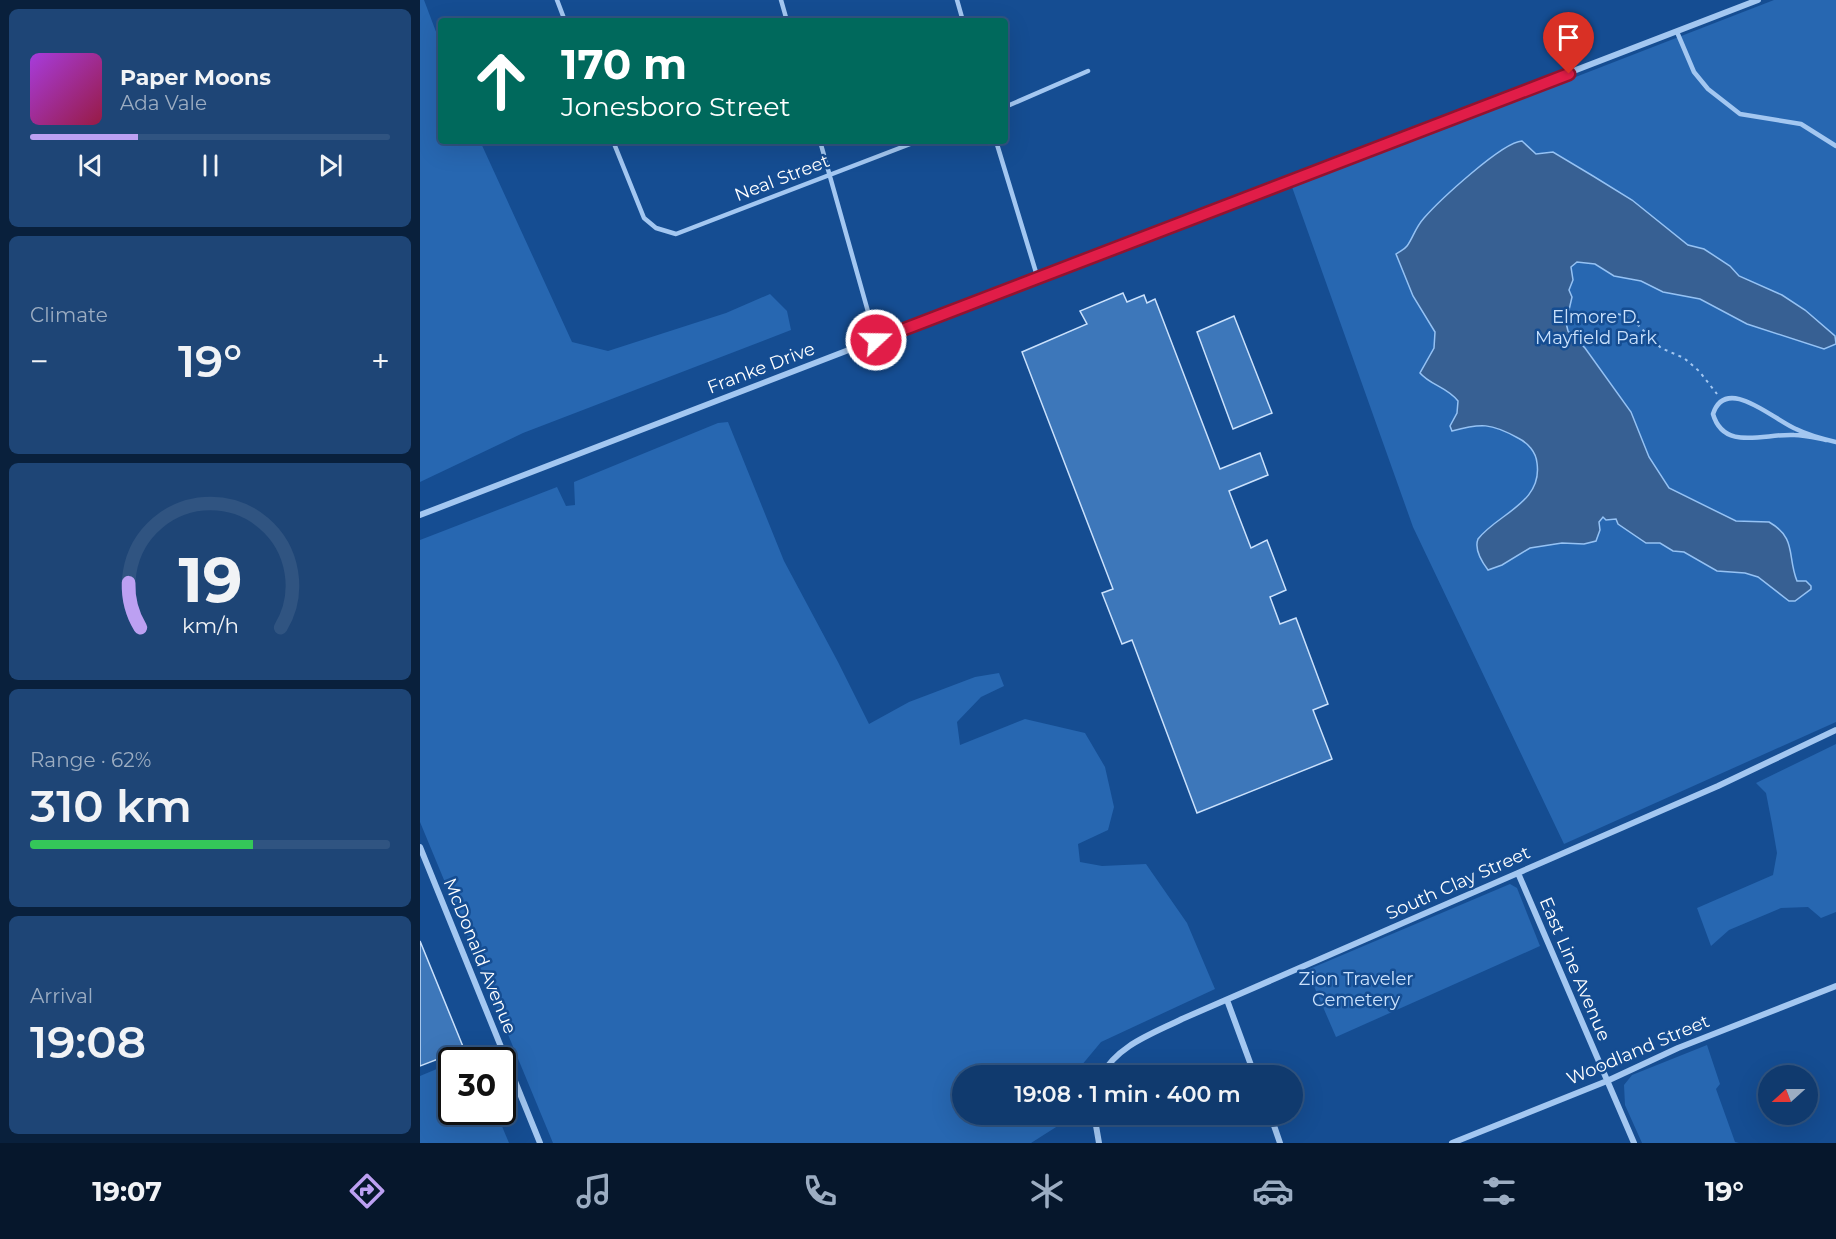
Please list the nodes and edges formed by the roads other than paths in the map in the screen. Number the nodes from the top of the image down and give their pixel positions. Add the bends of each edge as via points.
1 (556, 0) edge
2 (781, 0) edge
3 (957, 0) edge
4 (1758, 0) edge
5 (564, 18) edge
6 (786, 18) edge
7 (962, 18) edge
8 (1677, 32) junction
9 (1088, 71) dead end
10 (1008, 106) edge
11 (614, 144) edge
12 (821, 144) edge
13 (910, 144) edge
14 (997, 144) edge
15 (1836, 146) edge
16 (829, 174) junction
17 (1038, 279) junction
18 (876, 340) junction
19 (1826, 440) junction
20 (1836, 442) edge
21 (420, 515) edge
22 (1836, 730) edge
23 (420, 847) edge
24 (1518, 873) junction
25 (1834, 986) edge
26 (1836, 995) edge
27 (1227, 1000) junction
28 (1108, 1065) edge
29 (1251, 1065) edge
30 (1607, 1081) junction
31 (1096, 1125) edge
32 (1273, 1125) edge
33 (540, 1143) edge
34 (1099, 1143) edge
35 (1280, 1143) edge
36 (1452, 1143) edge
37 (1634, 1143) edge

1 - 5 lane
2 - 6 lane
3 - 7 lane
4 - 8 street, Franke Drive
8 - 15 lane via 1694,72 1708,89 1740,114 1801,123
8 - 17 street, Franke Drive
9 - 10 lane
11 - 16 lane, Neal Street via 644,218 656,228 676,234
12 - 16 lane
13 - 16 lane, Neal Street
14 - 17 lane
16 - 18 lane
17 - 18 street, Franke Drive
18 - 21 street, Franke Drive
19 - 19 lane via 1794,435 1745,438 1726,434 1716,425 1713,414 1723,401 1742,399 1795,429
19 - 20 lane
22 - 24 street, South Clay Street
23 - 33 street, McDonald Avenue
24 - 27 street, South Clay Street
24 - 30 street, East Line Avenue
25 - 26 street
25 - 30 street, Woodland Street via 1678,1048
27 - 28 street, South Clay Street via 1125,1048
27 - 29 street
30 - 36 street, Woodland Street
30 - 37 street, East Line Avenue
31 - 34 street
32 - 35 street

